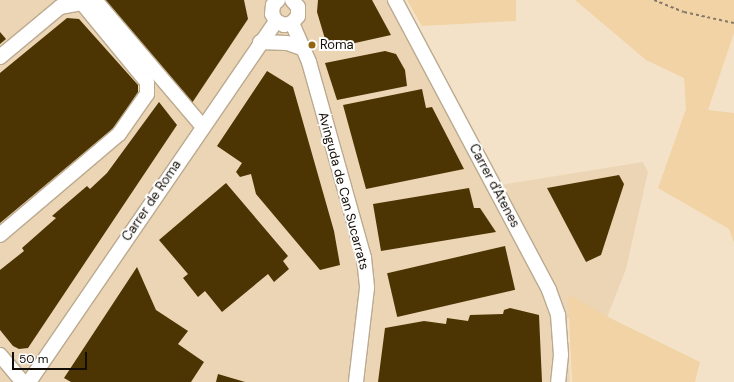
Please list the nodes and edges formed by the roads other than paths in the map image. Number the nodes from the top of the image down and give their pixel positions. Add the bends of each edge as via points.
1 (95, 0) edge
2 (278, 0) edge
3 (292, 0) edge
4 (395, 0) edge
5 (276, 21) junction
6 (292, 23) junction
7 (260, 42) junction
8 (304, 49) junction
9 (0, 57) edge
10 (203, 127) junction
11 (0, 235) edge
12 (0, 356) edge
13 (23, 382) edge
14 (30, 382) edge
15 (356, 382) edge
16 (558, 382) edge

1 - 10 street
2 - 5 street via 272,9
3 - 6 street via 299,12
4 - 16 street, Carrer d'Atenes via 549,290 558,315 561,355
5 - 6 street via 284,25
5 - 7 street, Carrer de Roma
6 - 8 street, Avinguda de Can Sucarrats
7 - 8 street via 287,43
7 - 10 street, Carrer de Roma
8 - 15 street, Avinguda de Can Sucarrats via 364,258 367,288
9 - 11 street via 60,7 82,3 147,82 147,94 119,134
10 - 14 street, Carrer de Roma
12 - 13 street

